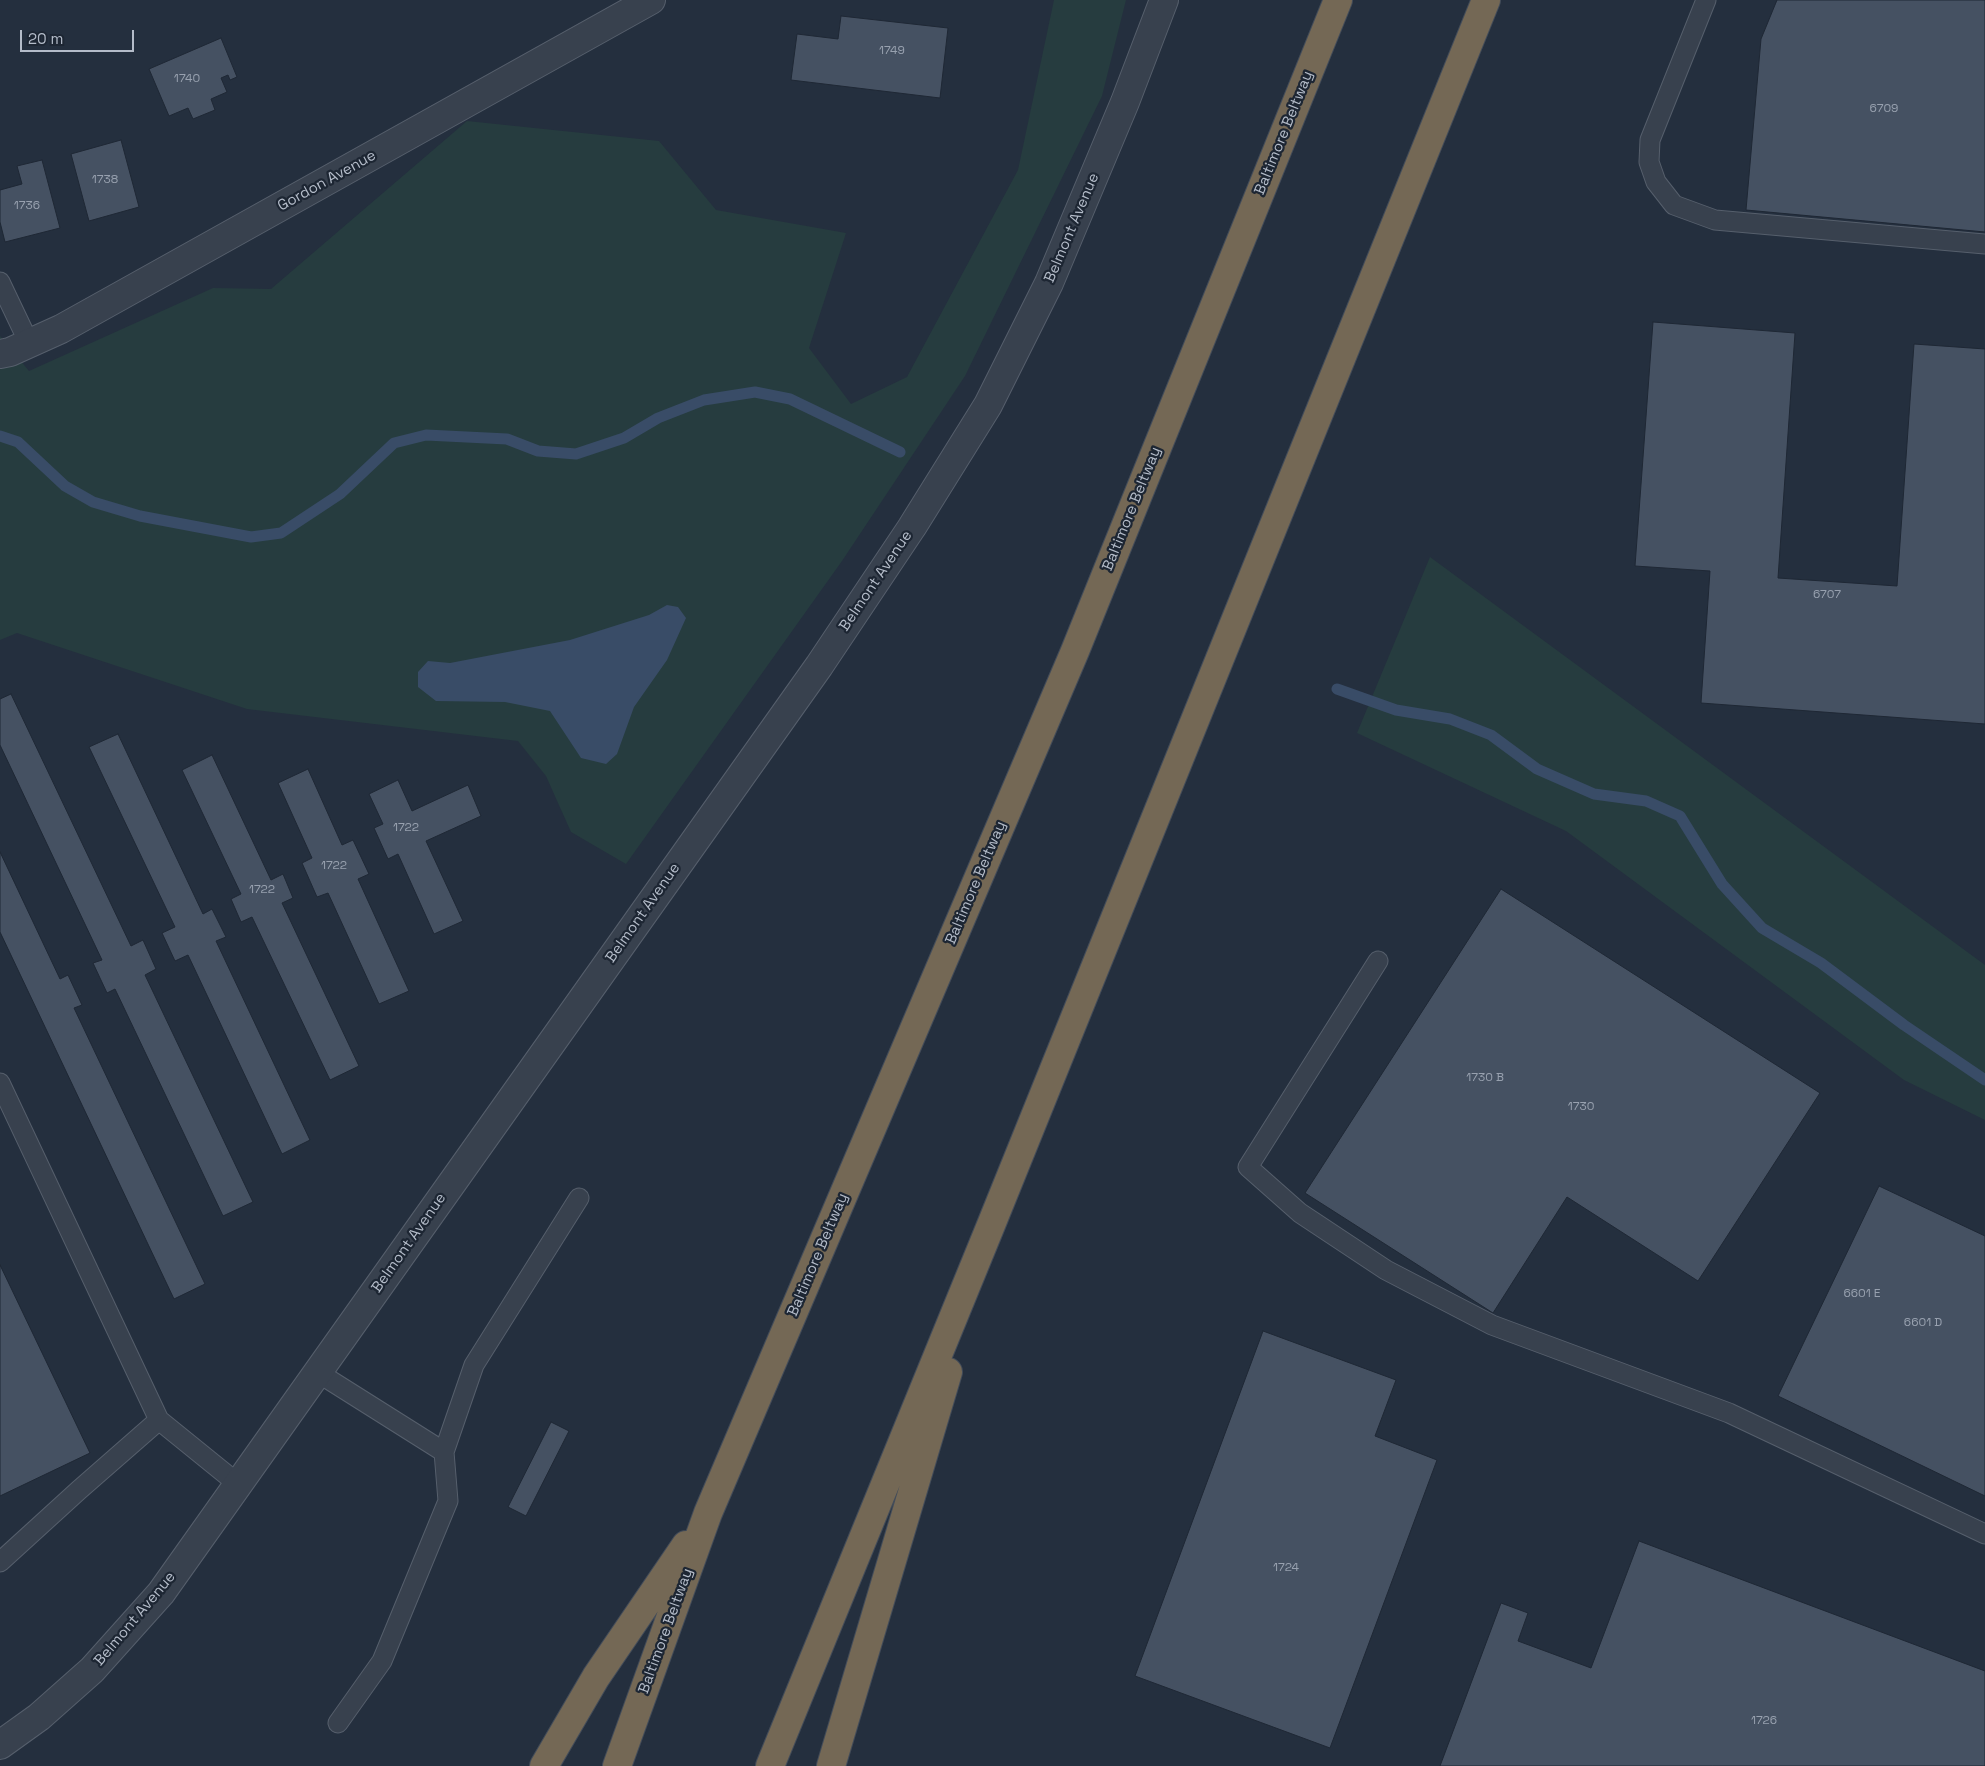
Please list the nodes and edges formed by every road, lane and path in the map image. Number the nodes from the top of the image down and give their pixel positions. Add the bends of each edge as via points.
1 (651, 0) edge
2 (1164, 0) edge
3 (1338, 0) edge
4 (1486, 0) edge
5 (1706, 0) edge
6 (1985, 244) edge
7 (0, 282) edge
8 (29, 343) junction
9 (0, 354) edge
10 (1378, 961) dead end
11 (0, 1083) edge
12 (579, 1198) dead end
13 (992, 1225) junction
14 (317, 1372) junction
15 (160, 1420) junction
16 (444, 1452) junction
17 (238, 1484) junction
18 (708, 1513) junction
19 (1985, 1534) edge
20 (0, 1562) edge
21 (338, 1723) dead end
22 (0, 1745) edge
23 (544, 1766) edge
24 (617, 1766) edge
25 (770, 1766) edge
26 (831, 1766) edge

1 - 8 street, Gordon Avenue via 214,245 61,329
2 - 14 street, Belmont Avenue via 1049,283 983,413 912,527 818,666
3 - 18 highway, Baltimore Beltway via 1075,651
4 - 13 highway
5 - 6 lane via 1650,140 1649,162 1656,182 1674,205 1715,220
7 - 8 lane
8 - 9 street, Gordon Avenue
10 - 19 lane via 1248,1167 1300,1213 1386,1270 1492,1325 1729,1413
11 - 15 lane
12 - 16 lane via 474,1365
13 - 25 highway
13 - 26 highway
14 - 16 lane
14 - 17 street, Belmont Avenue
15 - 17 lane
15 - 20 lane
16 - 21 lane via 448,1501 382,1660
17 - 22 street, Belmont Avenue via 162,1592 92,1670 39,1717
18 - 23 highway via 596,1677
18 - 24 highway, Baltimore Beltway

